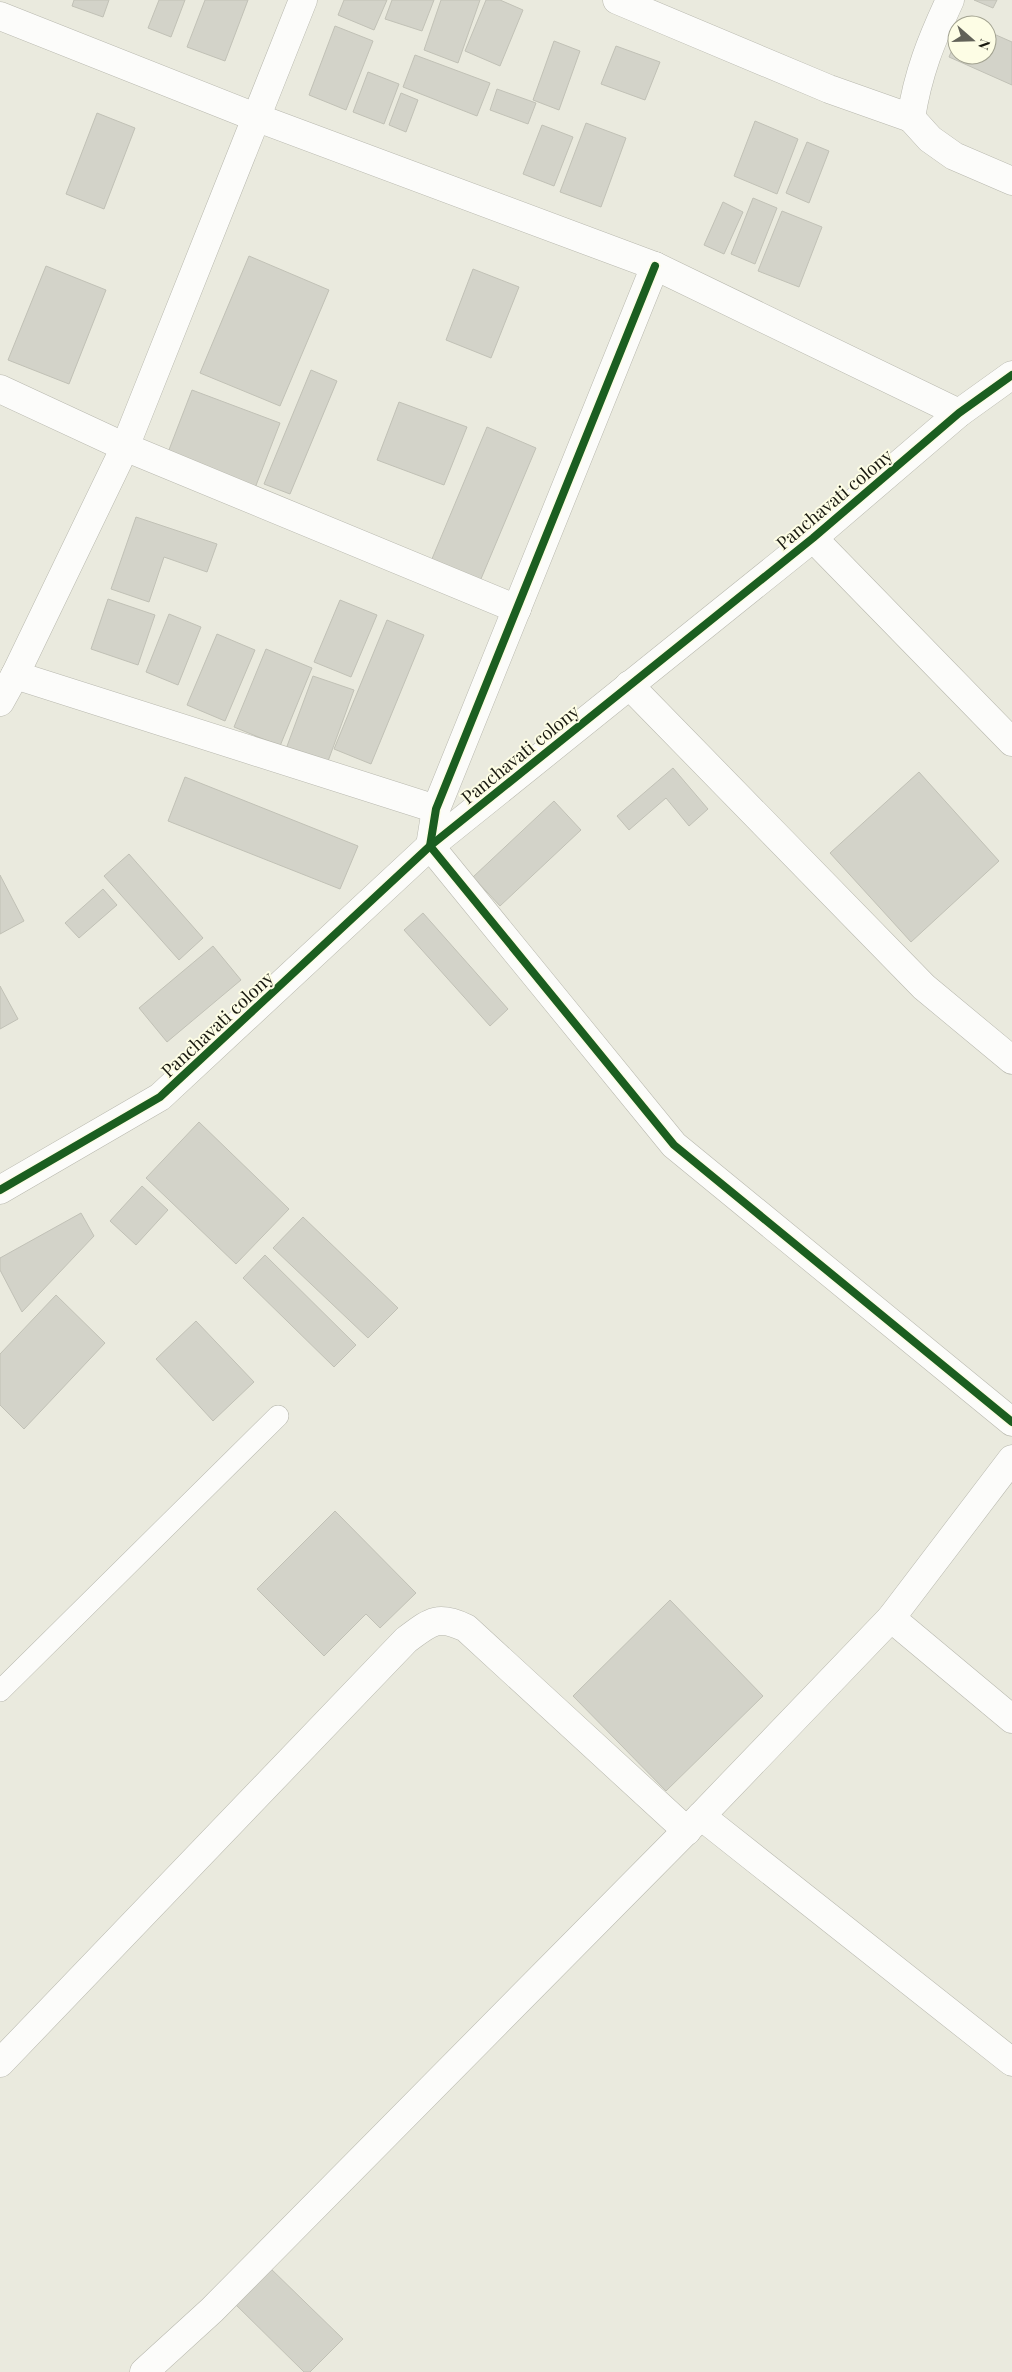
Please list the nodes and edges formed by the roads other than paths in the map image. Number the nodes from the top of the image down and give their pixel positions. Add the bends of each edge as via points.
1 (303, 0) edge
2 (617, 0) edge
3 (950, 0) edge
4 (0, 16) edge
5 (255, 117) junction
6 (911, 118) junction
7 (1012, 181) edge
8 (655, 266) junction
9 (1012, 375) edge
10 (0, 389) edge
11 (959, 413) junction
12 (125, 447) junction
13 (813, 538) junction
14 (517, 609) junction
15 (15, 676) junction
16 (629, 685) junction
17 (0, 702) edge
18 (1012, 742) edge
19 (436, 808) junction
20 (430, 846) junction
21 (1012, 1060) edge
22 (0, 1190) edge
23 (278, 1416) dead end
24 (1012, 1422) edge
25 (1012, 1459) edge
26 (891, 1618) junction
27 (0, 1691) edge
28 (1012, 1719) edge
29 (694, 1823) junction
30 (1012, 2062) edge
31 (0, 2063) edge
32 (144, 2372) edge

1 - 5 street
2 - 6 street via 829,90
3 - 6 street via 919,76
4 - 5 street
5 - 8 street
5 - 12 street
6 - 7 street via 930,139 954,156
8 - 11 street
8 - 14 street
9 - 11 street, Panchavati colony
10 - 12 street
11 - 13 street, Panchavati colony
12 - 14 street
12 - 15 street
13 - 16 street, Panchavati colony
13 - 18 street
14 - 19 street
15 - 17 street
15 - 19 street
16 - 20 street, Panchavati colony
16 - 21 street via 924,987
19 - 20 street
20 - 22 street, Panchavati colony via 160,1097
20 - 24 street via 674,1146
23 - 27 lane
25 - 26 street
26 - 28 street
26 - 29 street
29 - 30 street
29 - 31 street via 466,1628 451,1620 428,1623 406,1640
29 - 32 street via 212,2310

